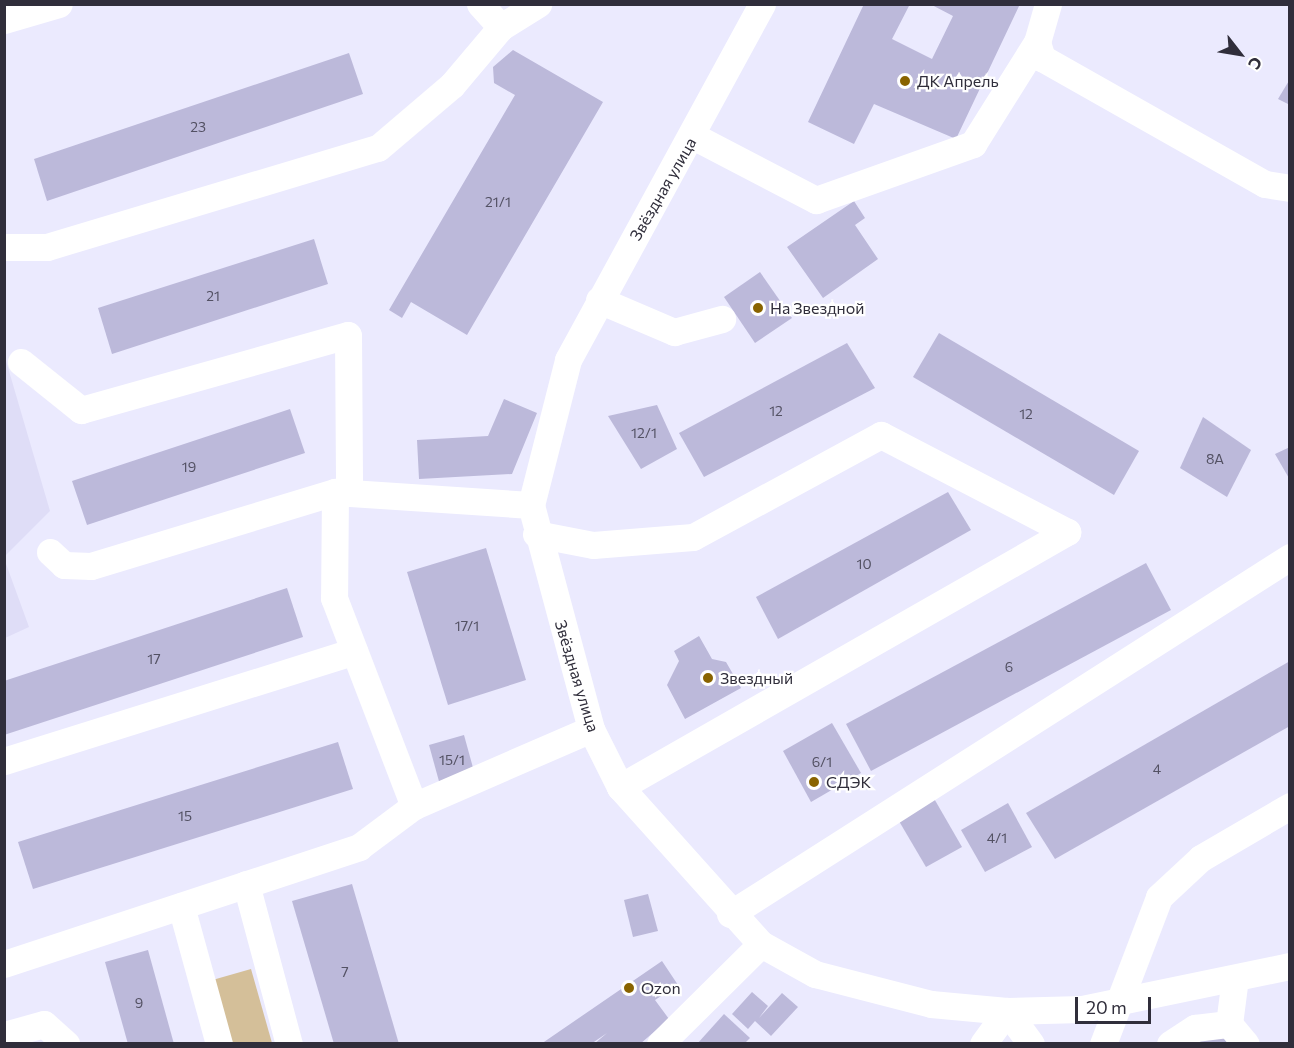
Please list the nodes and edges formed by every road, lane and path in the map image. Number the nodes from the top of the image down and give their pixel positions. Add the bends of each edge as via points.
1 (59, 4) edge
2 (480, 4) edge
3 (538, 4) edge
4 (762, 4) edge
5 (1048, 4) edge
6 (4, 20) edge
7 (501, 27) junction
8 (1037, 42) junction
9 (693, 136) junction
10 (1290, 188) edge
11 (4, 247) edge
12 (599, 300) junction
13 (722, 319) dead end
14 (21, 362) dead end
15 (342, 492) junction
16 (531, 505) junction
17 (536, 534) junction
18 (50, 552) dead end
19 (1290, 557) edge
20 (354, 651) junction
21 (591, 729) junction
22 (4, 761) edge
23 (620, 787) junction
24 (414, 806) junction
25 (1290, 806) edge
26 (246, 884) junction
27 (181, 906) junction
28 (730, 914) junction
29 (761, 944) junction
30 (4, 964) edge
31 (1290, 966) edge
32 (1235, 978) junction
33 (1115, 1003) junction
34 (1007, 1011) junction
35 (1237, 1034) edge
36 (4, 1035) edge
37 (66, 1044) edge
38 (219, 1044) edge
39 (289, 1044) edge
40 (660, 1044) edge
41 (983, 1044) edge
42 (1031, 1044) edge
43 (1103, 1044) edge
44 (1170, 1044) edge

1 - 6 street
2 - 7 street
3 - 7 street
4 - 9 street, Звёздная улица
5 - 8 street
7 - 11 street via 452,85 378,148 47,247
8 - 9 street via 973,144 816,200
8 - 10 street via 1042,58 1264,184
9 - 12 street, Звёздная улица
12 - 13 street via 674,332
12 - 16 street, Звёздная улица via 568,360
14 - 15 street via 81,410 348,335
15 - 16 street
15 - 18 street via 92,566 64,565
15 - 20 street via 334,598
16 - 17 street, Звёздная улица
17 - 21 street, Звёздная улица
17 - 23 street via 593,545 693,537 881,435 1067,532
19 - 28 street
20 - 22 street
20 - 24 street
21 - 23 street, Звёздная улица
21 - 24 street
23 - 28 street, Звёздная улица
24 - 26 street via 359,847
25 - 33 street via 1201,858 1159,897
26 - 27 street
26 - 39 street
27 - 30 street
27 - 38 street
28 - 29 street, Звёздная улица
29 - 34 street, Звёздная улица via 827,977 931,1004
29 - 40 street
31 - 32 street, Звёздная улица
32 - 33 street, Звёздная улица
32 - 35 street
33 - 34 street, Звёздная улица
33 - 43 street
34 - 41 street
34 - 42 street
35 - 44 street via 1195,1028
36 - 37 street via 44,1024

